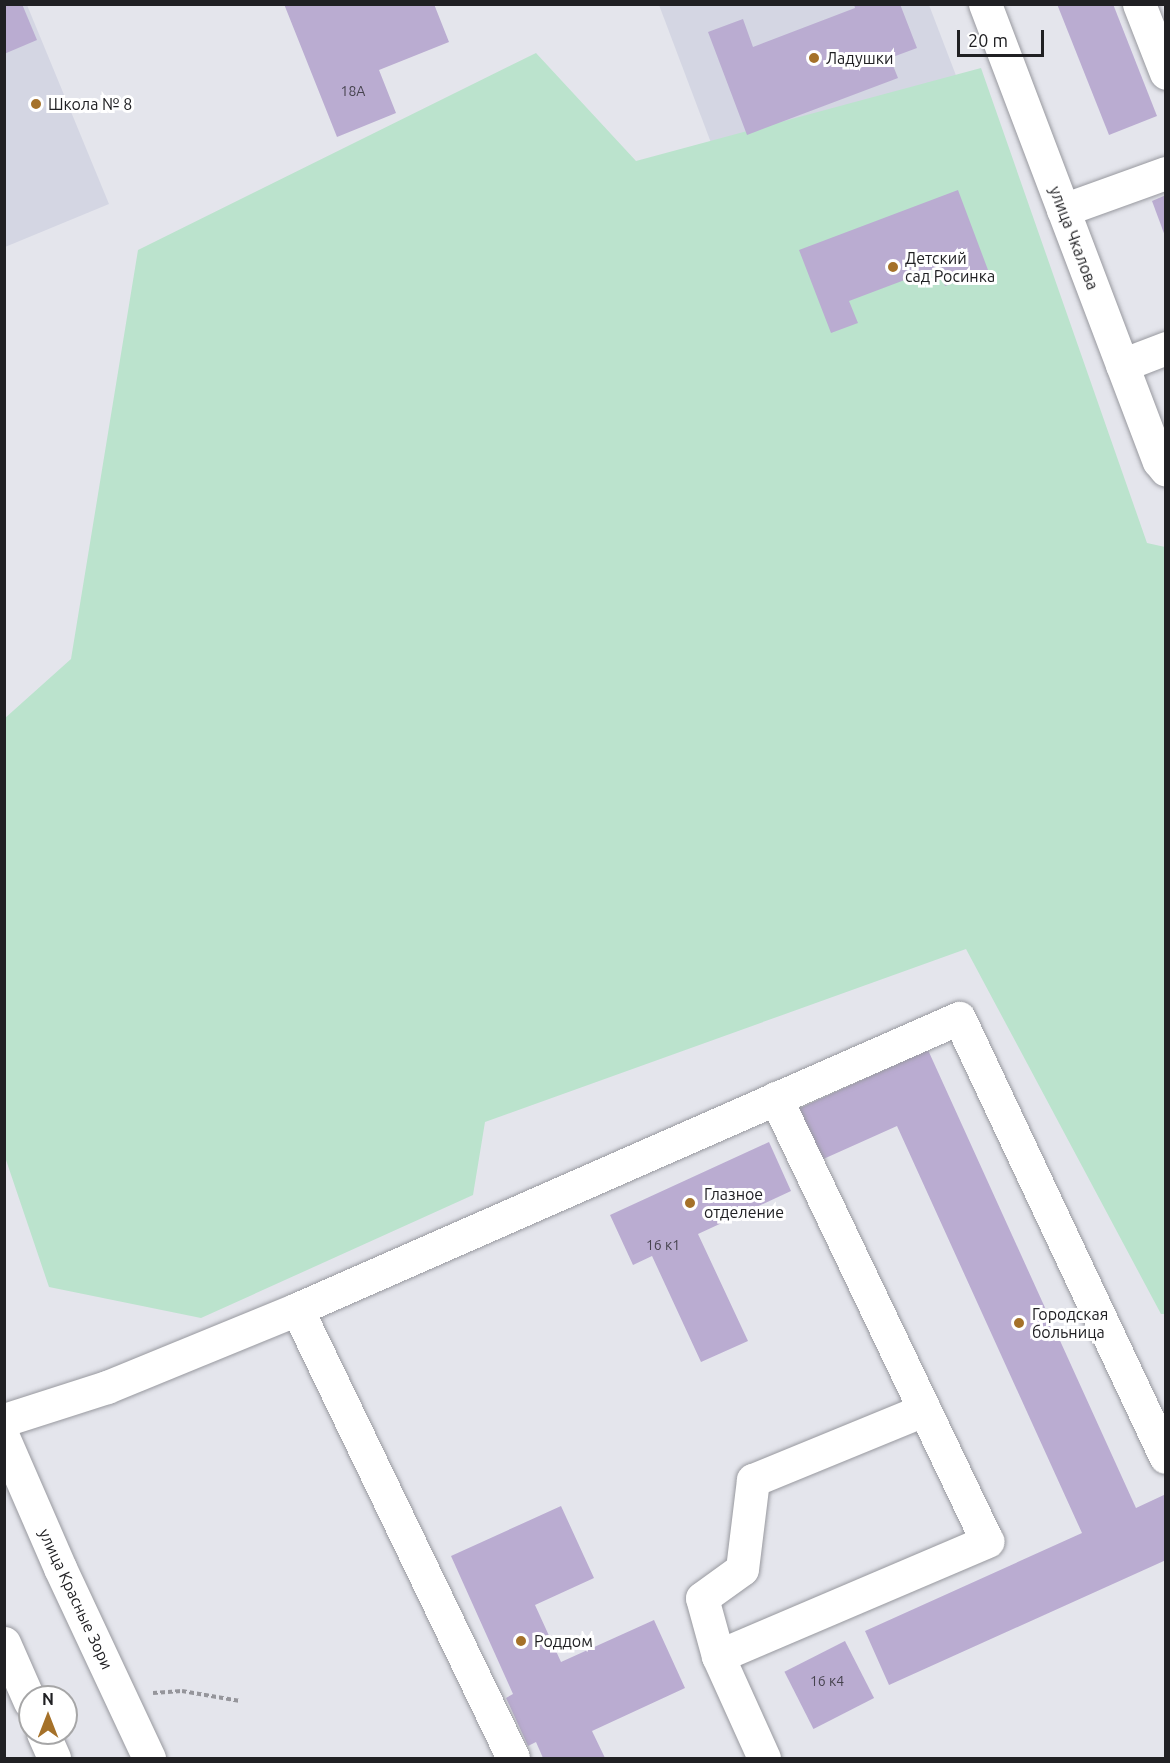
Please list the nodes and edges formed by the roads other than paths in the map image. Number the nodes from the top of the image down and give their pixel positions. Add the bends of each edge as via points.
1 (985, 4) edge
2 (1139, 4) edge
3 (1166, 73) edge
4 (1166, 173) edge
5 (1063, 210) junction
6 (1166, 348) edge
7 (1122, 365) junction
8 (1166, 470) edge
9 (776, 1098) junction
10 (297, 1309) junction
11 (924, 1410) junction
12 (4, 1420) edge
13 (4, 1439) edge
14 (1166, 1457) edge
15 (4, 1643) edge
16 (718, 1656) junction
17 (23, 1685) edge
18 (149, 1758) edge
19 (513, 1758) edge
20 (764, 1758) edge

1 - 5 street, улица Чкалова
2 - 3 street
4 - 5 street
5 - 7 street, улица Чкалова
6 - 7 street
7 - 8 street, улица Чкалова
9 - 10 street
9 - 11 street
9 - 14 street via 959,1018
10 - 12 street via 107,1387
10 - 19 street
11 - 16 street via 753,1480 742,1569 702,1598
11 - 16 street via 987,1541
13 - 18 street, улица Красные Зори
15 - 17 street
16 - 20 street

